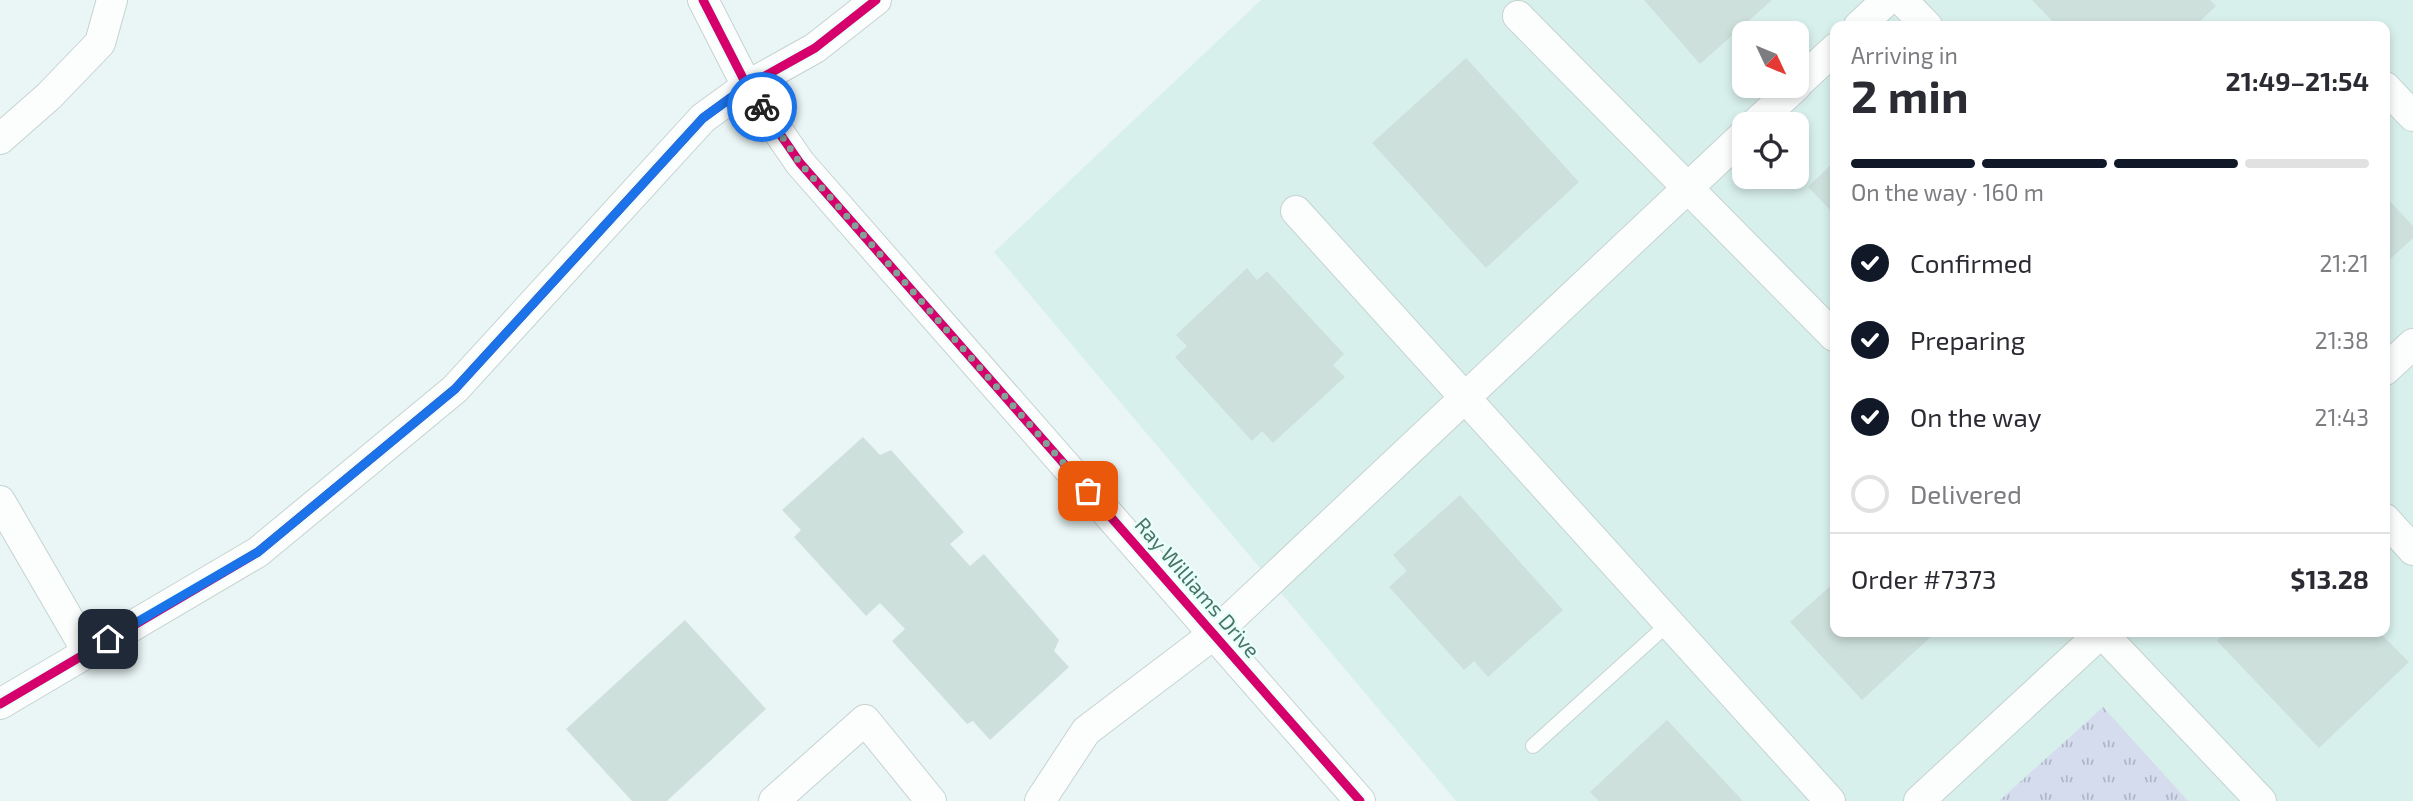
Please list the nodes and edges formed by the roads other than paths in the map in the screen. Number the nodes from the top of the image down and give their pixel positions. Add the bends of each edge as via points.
1 (113, 0) edge
2 (703, 0) edge
3 (876, 0) edge
4 (1887, 0) edge
5 (1902, 0) edge
6 (1518, 16) dead end
7 (1864, 21) edge
8 (1922, 21) edge
9 (1830, 54) edge
10 (1810, 72) edge
11 (747, 86) junction
12 (2390, 92) edge
13 (1782, 98) edge
14 (1768, 112) edge
15 (2413, 116) edge
16 (0, 139) edge
17 (1732, 146) edge
18 (1687, 188) junction
19 (1296, 211) dead end
20 (1830, 332) edge
21 (2413, 344) edge
22 (2390, 365) edge
23 (1465, 397) junction
24 (0, 500) edge
25 (2390, 525) edge
26 (2413, 550) edge
27 (1669, 623) junction
28 (1214, 634) junction
29 (2096, 637) edge
30 (2106, 637) edge
31 (87, 651) junction
32 (0, 704) edge
33 (1533, 746) dead end
34 (774, 801) edge
35 (931, 801) edge
36 (1040, 801) edge
37 (1360, 801) edge
38 (1830, 801) edge
39 (1919, 801) edge
40 (2261, 801) edge

1 - 16 street via 100,43
2 - 11 street, Ray Williams Drive
3 - 11 street via 815,48
4 - 7 street
5 - 8 street
6 - 18 street
9 - 10 street
11 - 28 street, Ray Williams Drive via 800,163
11 - 31 street via 703,118 455,389 258,552
12 - 15 street
13 - 14 street
17 - 18 street
18 - 20 street
18 - 23 street
19 - 23 street
21 - 22 street
23 - 27 street
23 - 28 street
24 - 31 street
25 - 26 street
27 - 33 lane
27 - 38 street
28 - 36 street via 1086,731
28 - 37 street, Ray Williams Drive
29 - 39 street
30 - 40 street
31 - 32 street
34 - 35 street via 865,720

